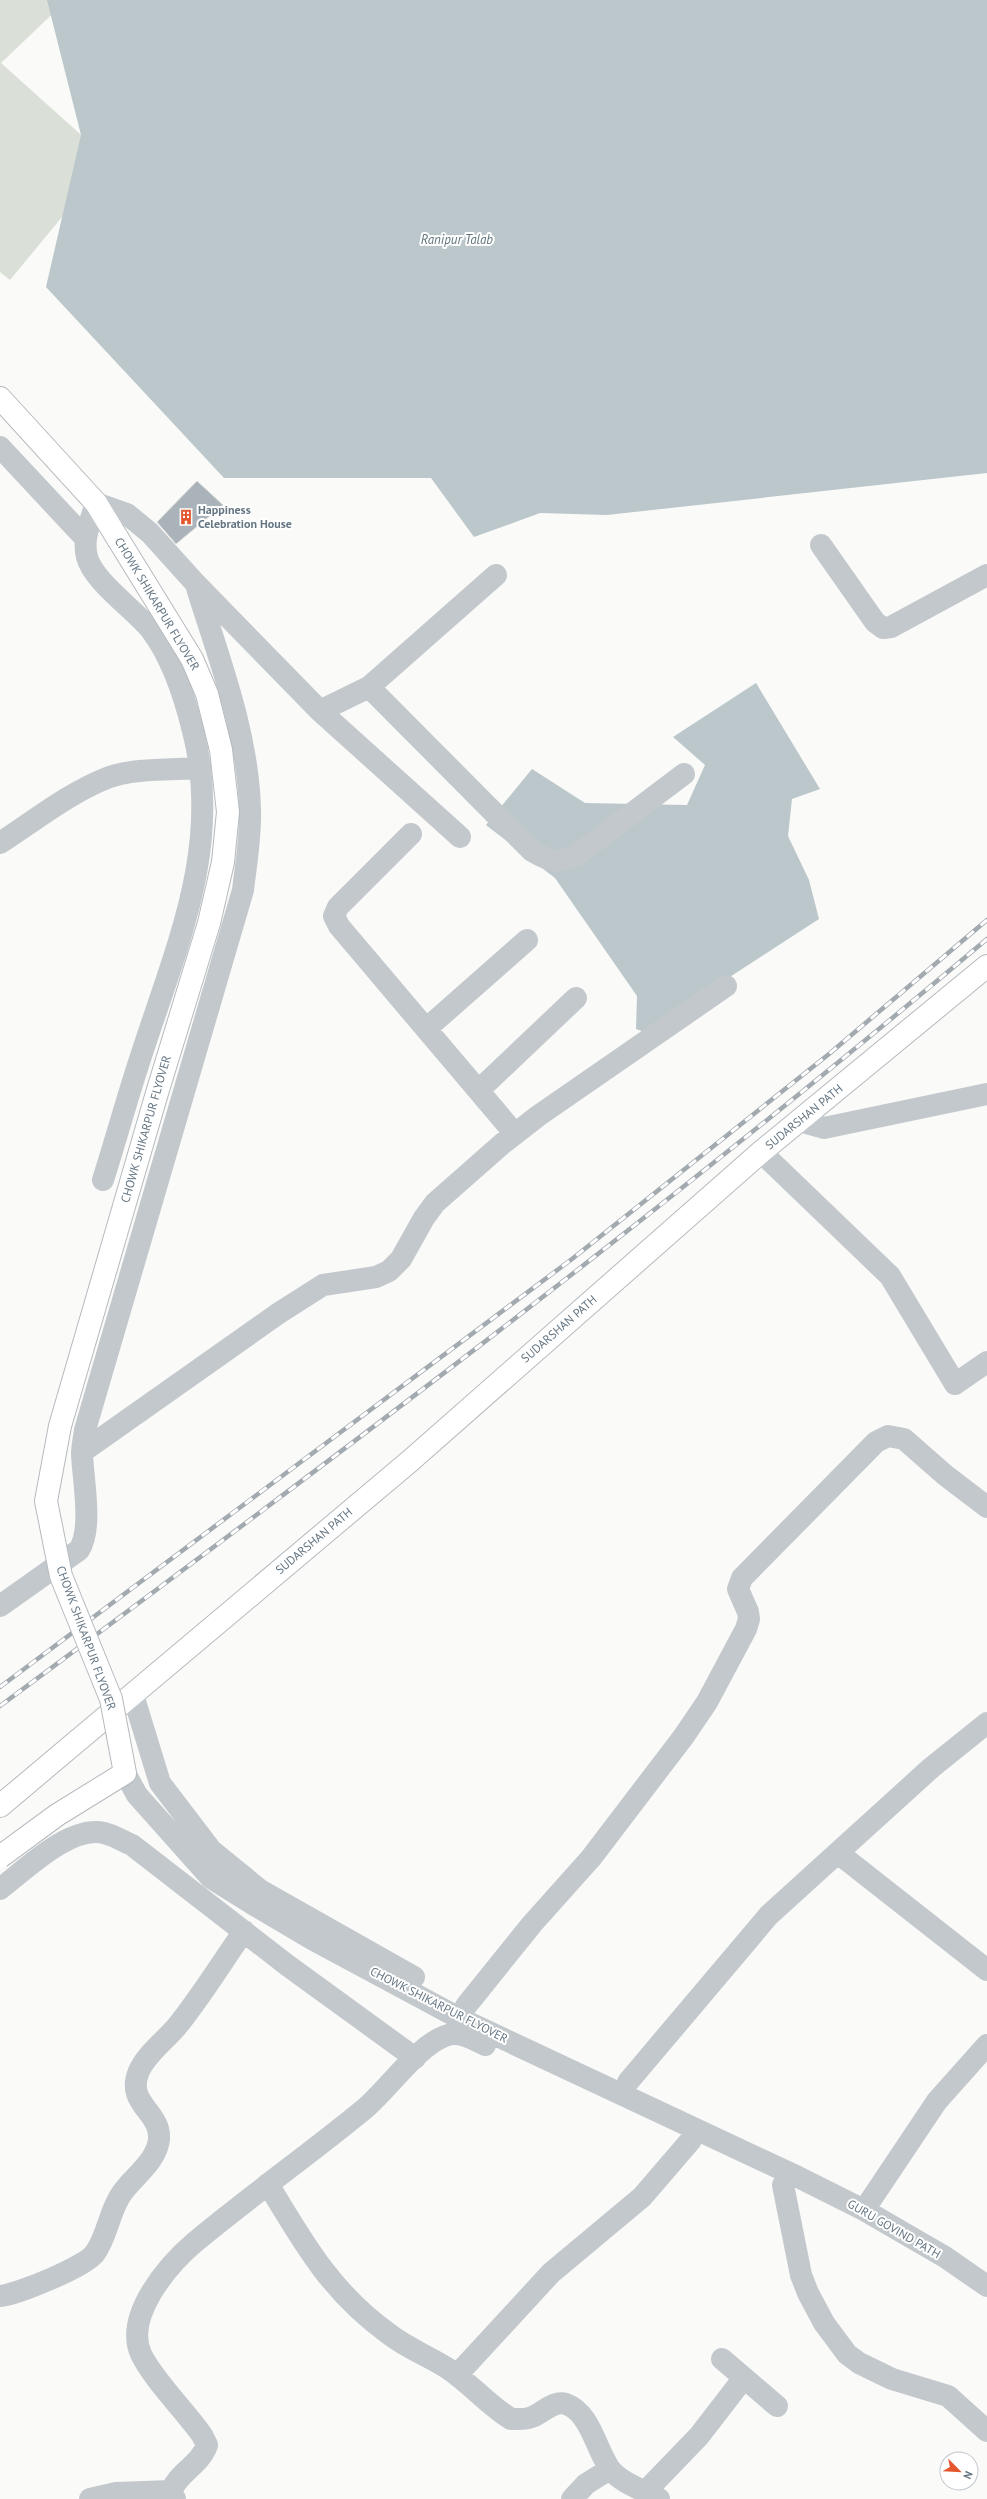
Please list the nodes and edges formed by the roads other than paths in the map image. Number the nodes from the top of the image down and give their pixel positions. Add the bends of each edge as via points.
1 (0, 398) edge
2 (0, 447) edge
3 (96, 503) junction
4 (86, 539) junction
5 (821, 545) dead end
6 (496, 575) dead end
7 (987, 575) edge
8 (196, 584) junction
9 (369, 687) junction
10 (320, 710) junction
11 (201, 768) junction
12 (684, 774) dead end
13 (411, 834) dead end
14 (460, 837) dead end
15 (0, 843) edge
16 (527, 940) dead end
17 (987, 966) edge
18 (726, 986) dead end
19 (576, 998) dead end
20 (426, 1029) junction
21 (479, 1090) junction
22 (987, 1094) edge
23 (799, 1121) junction
24 (515, 1134) junction
25 (761, 1152) junction
26 (103, 1180) dead end
27 (987, 1362) edge
28 (82, 1452) junction
29 (987, 1507) edge
30 (0, 1606) edge
31 (133, 1695) junction
32 (987, 1724) edge
33 (125, 1773) junction
34 (0, 1806) edge
35 (838, 1853) junction
36 (0, 1858) edge
37 (0, 1889) edge
38 (244, 1931) junction
39 (987, 1970) edge
40 (466, 2006) junction
41 (987, 2045) edge
42 (415, 2058) junction
43 (628, 2082) junction
44 (691, 2140) junction
45 (790, 2181) junction
46 (268, 2184) junction
47 (864, 2210) junction
48 (987, 2286) edge
49 (0, 2296) edge
50 (722, 2359) dead end
51 (457, 2375) junction
52 (743, 2379) junction
53 (777, 2406) dead end
54 (987, 2431) edge
55 (610, 2469) junction
56 (173, 2495) edge
57 (653, 2495) edge
58 (90, 2499) edge
59 (572, 2499) edge

1 - 3 main road, CHOWK SHIKARPUR FLYOVER
2 - 4 street
3 - 4 street
3 - 8 street via 127,514 166,550
3 - 33 main road, CHOWK SHIKARPUR FLYOVER, bridge via 192,659 207,694 222,750 228,812 223,862 209,923 60,1426 46,1501 61,1576 111,1699
4 - 11 street via 87,557 97,574 151,630 163,650 193,730
5 - 7 street via 875,622 883,628 891,627
6 - 9 street
8 - 10 street
8 - 28 street via 233,705 245,761 250,809 243,890 87,1422
9 - 10 street
9 - 12 street via 527,845 546,860 561,862 577,855
10 - 14 street
11 - 15 street via 135,773 108,778 81,791
11 - 26 street via 203,820 198,868 184,931
13 - 20 street via 338,907 334,916 338,926
16 - 20 street
17 - 23 main road, SUDARSHAN PATH
18 - 24 street
19 - 21 street
20 - 21 street
21 - 24 street
22 - 23 street via 824,1128
23 - 25 main road, SUDARSHAN PATH
24 - 28 street via 435,1203 401,1259 389,1271 376,1278 323,1285
25 - 27 street via 890,1276 955,1384
25 - 31 main road, SUDARSHAN PATH via 410,1460
28 - 30 street via 86,1531 84,1543 79,1550
29 - 40 street via 944,1475 904,1439 888,1436 876,1442 742,1578 738,1589 749,1619 707,1702 591,1858 532,1924
31 - 34 main road, SUDARSHAN PATH
31 - 40 street via 160,1783 211,1850 260,1890
32 - 35 street via 931,1768
33 - 36 main road, bridge via 57,1815
33 - 45 street, CHOWK SHIKARPUR FLYOVER via 137,1795 211,1878 251,1903 312,1939 461,2019 753,2157
35 - 39 street
35 - 43 street via 769,1915
37 - 38 street via 50,1850 79,1834 103,1832 132,1845
38 - 42 street
38 - 49 street via 178,2025 140,2068 134,2084 137,2096 159,2129 159,2140 156,2152 117,2199 94,2255 73,2268 24,2290
40 - 43 street
41 - 47 street via 937,2101
42 - 44 street via 444,2036 464,2035
42 - 46 street via 363,2110
43 - 45 street via 793,2163
44 - 45 street
44 - 51 street via 642,2197 551,2273
45 - 47 street, GURU GOVIND PATH
45 - 54 street via 801,2275 824,2323 847,2354 858,2363 892,2379 948,2396
46 - 51 street via 315,2261 347,2299 390,2335
46 - 56 street via 176,2258 150,2296 137,2328 141,2354 207,2445 203,2456 176,2480
47 - 48 street, GURU GOVIND PATH via 945,2257
50 - 52 street
51 - 55 street via 511,2419 524,2420 553,2405 565,2404 574,2409 590,2430
52 - 53 street
52 - 57 street
55 - 57 street via 621,2479
55 - 59 street via 586,2484
56 - 58 street via 116,2493

